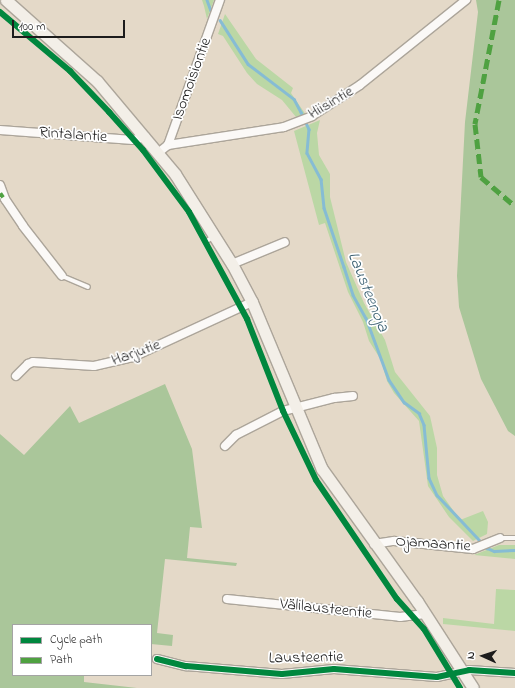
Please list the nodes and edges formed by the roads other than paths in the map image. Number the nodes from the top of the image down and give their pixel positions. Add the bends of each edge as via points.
1 (6, 0) edge
2 (220, 0) edge
3 (466, 0) edge
4 (0, 130) edge
5 (146, 137) junction
6 (168, 145) junction
7 (158, 153) junction
8 (0, 185) edge
9 (284, 242) dead end
10 (232, 264) junction
11 (62, 276) joint
12 (88, 287) dead end
13 (252, 302) junction
14 (16, 376) dead end
15 (353, 396) dead end
16 (294, 408) junction
17 (226, 446) dead end
18 (500, 538) joint
19 (515, 538) edge
20 (374, 544) junction
21 (227, 599) dead end
22 (425, 614) junction
23 (154, 658) edge
24 (462, 673) junction
25 (515, 673) edge
26 (473, 688) edge

1 - 5 main road via 97,81
2 - 6 street, Isomoisiontie
3 - 6 street, Hiisintie via 360,85 309,117 277,128
4 - 5 street, Rintalantie via 133,140
5 - 7 main road
6 - 7 street
7 - 10 main road via 175,174 211,239
8 - 11 street via 23,226
9 - 10 street
10 - 13 main road
11 - 12 lane
13 - 14 street, Harjutie via 133,358 94,366 33,362
13 - 16 main road
15 - 16 street
16 - 17 street via 236,435
16 - 20 main road via 322,470
18 - 19 lane, Ojamaantie
18 - 20 street, Ojamaantie via 467,549 394,541
20 - 22 main road
21 - 22 street, Välilausteentie via 400,617
22 - 24 main road
23 - 24 street, Lausteentie via 186,666 282,674 334,669 437,678
24 - 25 street, Lausteentie via 482,670
24 - 26 main road

